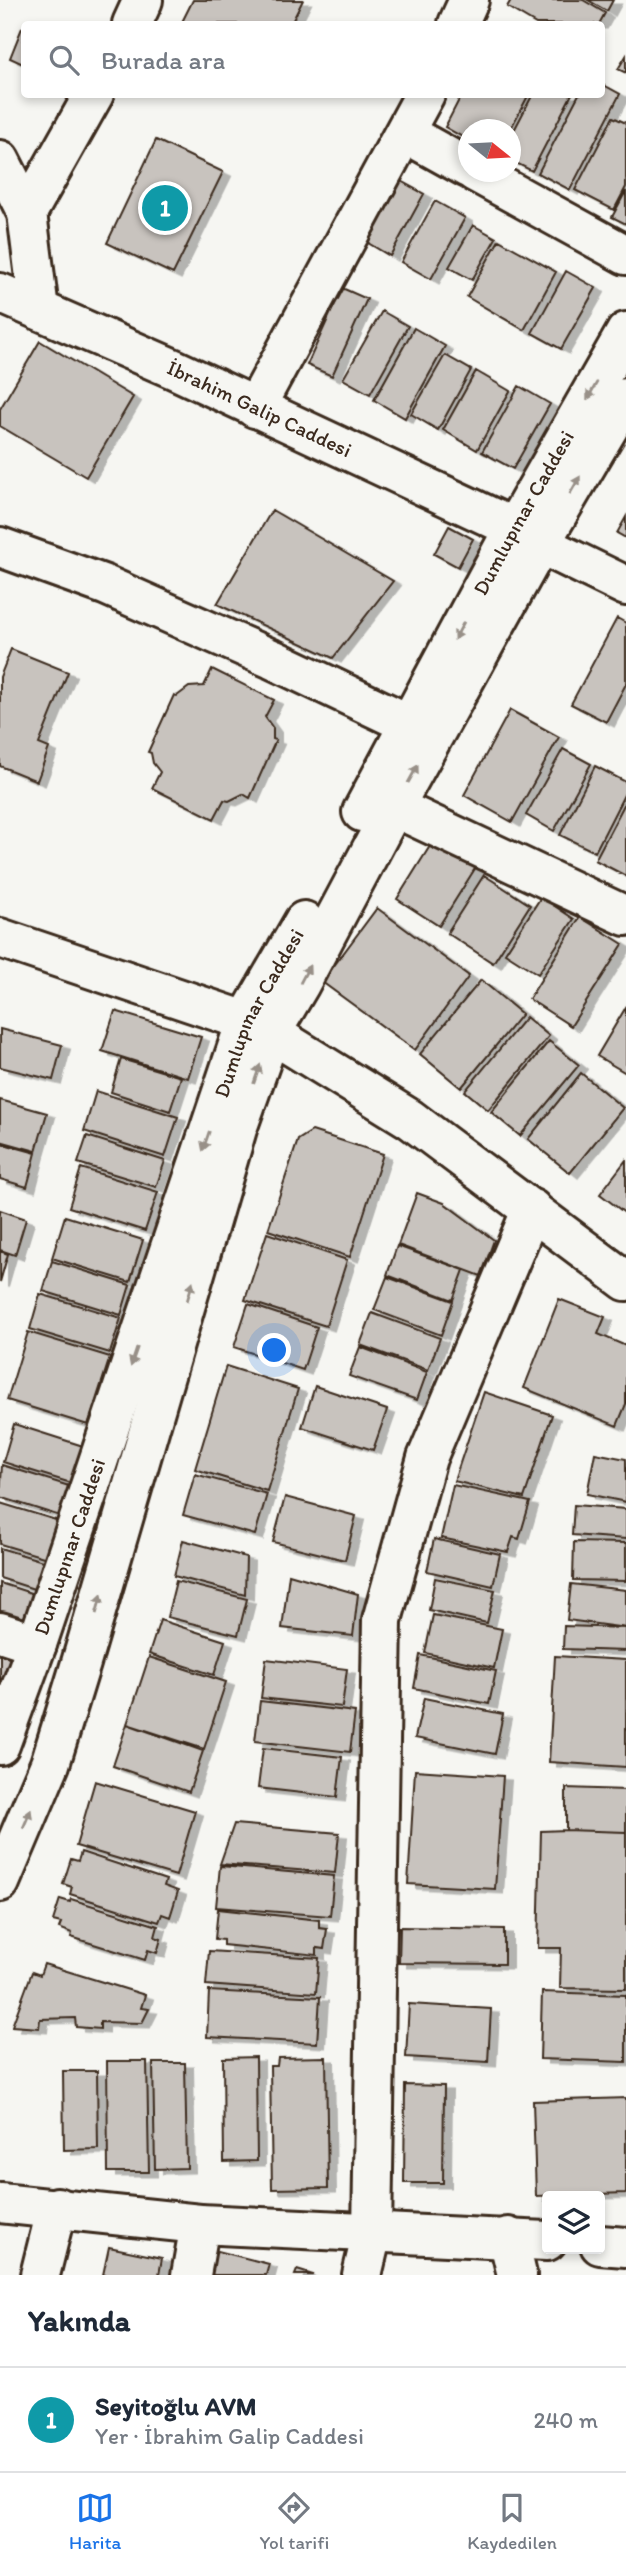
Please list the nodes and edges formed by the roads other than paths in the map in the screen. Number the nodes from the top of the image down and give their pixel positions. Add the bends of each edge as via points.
1 (143, 0) edge
2 (469, 0) edge
3 (133, 21) edge
4 (459, 21) edge
5 (92, 98) edge
6 (423, 98) edge
7 (405, 133) junction
8 (0, 160) edge
9 (458, 162) edge
10 (492, 182) edge
11 (27, 213) junction
12 (626, 255) edge
13 (0, 293) edge
14 (39, 310) junction
15 (626, 331) edge
16 (626, 398) edge
17 (255, 408) junction
18 (527, 536) junction
19 (0, 547) edge
20 (626, 586) edge
21 (409, 724) junction
22 (394, 807) junction
23 (626, 916) edge
24 (0, 938) edge
25 (258, 1027) junction
26 (532, 1209) junction
27 (626, 1281) edge
28 (0, 1632) edge
29 (37, 1644) junction
30 (0, 1745) edge
31 (0, 1882) edge
32 (0, 2190) edge
33 (0, 2203) edge
34 (57, 2207) junction
35 (200, 2224) junction
36 (372, 2233) junction
37 (508, 2237) junction
38 (542, 2240) edge
39 (605, 2245) edge
40 (626, 2247) edge
41 (40, 2275) edge
42 (191, 2275) edge
43 (362, 2275) edge
44 (517, 2275) edge

1 - 3 street
2 - 4 street
5 - 11 street
6 - 7 street
7 - 9 street
7 - 17 street
8 - 11 street
10 - 12 street
11 - 14 street
13 - 14 street, İbrahim Galip Caddesi
14 - 17 street, İbrahim Galip Caddesi
15 -> 18 street, Dumlupınar Caddesi
18 -> 16 street
17 - 18 street, İbrahim Galip Caddesi
18 - 20 street, İbrahim Galip Caddesi
18 -> 21 street, Dumlupınar Caddesi
22 -> 18 street
19 - 21 street via 116,589
21 - 25 street, Dumlupınar Caddesi via 288,952
22 - 23 street
25 -> 22 street via 300,984
24 - 25 street
25 - 26 street via 410,1119
25 -> 29 street, Dumlupınar Caddesi
31 -> 25 street, Dumlupınar Caddesi via 54,1752 233,1142
26 - 27 street
26 - 36 street via 427,1458 382,1620
28 - 29 street
29 - 30 street, Dumlupınar Caddesi
32 - 34 street
33 - 34 street
34 - 35 street
34 - 41 street
35 - 36 street
35 - 42 street
36 - 37 street
36 - 43 street
37 - 38 street
37 - 44 street
39 - 40 street

